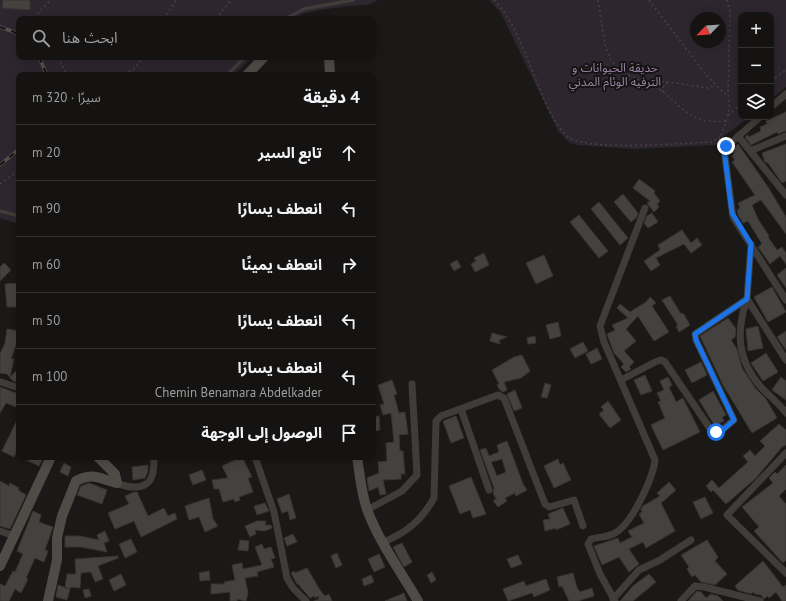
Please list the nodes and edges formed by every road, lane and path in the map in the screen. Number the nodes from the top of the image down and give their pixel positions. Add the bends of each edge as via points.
1 (51, 0) edge
2 (176, 0) edge
3 (231, 0) edge
4 (353, 0) edge
5 (494, 0) edge
6 (598, 0) edge
7 (649, 0) edge
8 (727, 0) edge
9 (37, 16) edge
10 (166, 16) edge
11 (218, 16) edge
12 (291, 16) edge
13 (60, 60) edge
14 (141, 60) edge
15 (242, 60) edge
16 (261, 60) edge
17 (329, 60) edge
18 (786, 70) edge
19 (66, 72) edge
20 (125, 72) edge
21 (230, 72) edge
22 (250, 72) edge
23 (330, 72) edge
24 (774, 79) edge
25 (644, 82) junction
26 (668, 82) junction
27 (716, 85) junction
28 (663, 92) junction
29 (786, 94) edge
30 (729, 98) junction
31 (774, 104) edge
32 (738, 108) edge
33 (728, 116) junction
34 (757, 120) edge
35 (727, 121) junction
36 (738, 136) junction
37 (786, 136) edge
38 (750, 151) junction
39 (16, 172) edge
40 (786, 182) edge
41 (0, 184) edge
42 (778, 186) junction
43 (786, 195) edge
44 (645, 208) dead end
45 (0, 212) edge
46 (16, 215) edge
47 (751, 244) junction
48 (747, 299) junction
49 (786, 300) edge
50 (786, 360) edge
51 (621, 380) junction
52 (1, 382) edge
53 (412, 384) dead end
54 (16, 387) edge
55 (461, 409) junction
56 (786, 413) edge
57 (786, 453) edge
58 (50, 460) edge
59 (101, 460) edge
60 (154, 460) edge
61 (256, 460) edge
62 (358, 460) edge
63 (117, 482) junction
64 (489, 490) dead end
65 (367, 510) junction
66 (583, 526) dead end
67 (0, 531) edge
68 (15, 536) junction
69 (691, 540) dead end
70 (384, 542) junction
71 (0, 566) edge
72 (786, 573) edge
73 (614, 600) edge
74 (48, 601) edge
75 (306, 601) edge
76 (418, 601) edge
77 (681, 601) edge
78 (760, 601) edge

1 - 9 path
2 - 10 path
3 - 11 path
4 - 12 lane via 304,9
5 - 35 path via 509,19 554,117 570,139 633,146 710,142 720,139
6 - 25 path via 605,45 611,60 620,71
7 - 27 path
8 - 30 path via 730,12
13 - 19 path
14 - 20 path via 133,70
15 - 21 lane
16 - 22 street
17 - 23 street
18 - 24 path
25 - 26 path
25 - 28 path
26 - 27 path via 708,88
26 - 28 path via 662,88
27 - 30 path
28 - 35 path via 686,113 701,120
29 - 31 street
30 - 33 path
32 - 33 path
33 - 35 path
34 - 36 street
36 - 38 street
36 - 47 street via 726,146 725,156 732,213
37 - 38 street
38 - 42 street
39 - 41 path
40 - 42 street
42 - 43 street
44 - 51 street via 600,326 604,342
45 - 46 lane
47 - 48 street
47 - 49 street
48 - 50 street
48 - 51 street via 695,334 734,420 724,429 716,432 711,430 665,362 661,360
48 - 56 street via 741,316 739,335 743,355 753,377
51 - 73 street via 655,460 654,470 631,519 616,533 591,538 588,541 600,574
52 - 54 street
53 - 65 street via 417,475 402,491
55 - 64 street
55 - 66 street via 498,395 504,398 545,504 549,507 574,500
55 - 70 street via 441,416 436,421 434,498 406,532
57 - 72 street via 727,515
58 - 68 street
59 - 63 street via 115,474
60 - 63 street via 152,476 148,481 134,488
61 - 75 street via 274,512 287,578
62 - 65 street
63 - 74 street via 90,476 76,481 62,516 57,538 57,560
65 - 70 street
67 - 68 street
68 - 71 street
69 - 73 street via 640,570
70 - 76 street
77 - 78 street via 695,586 704,586

